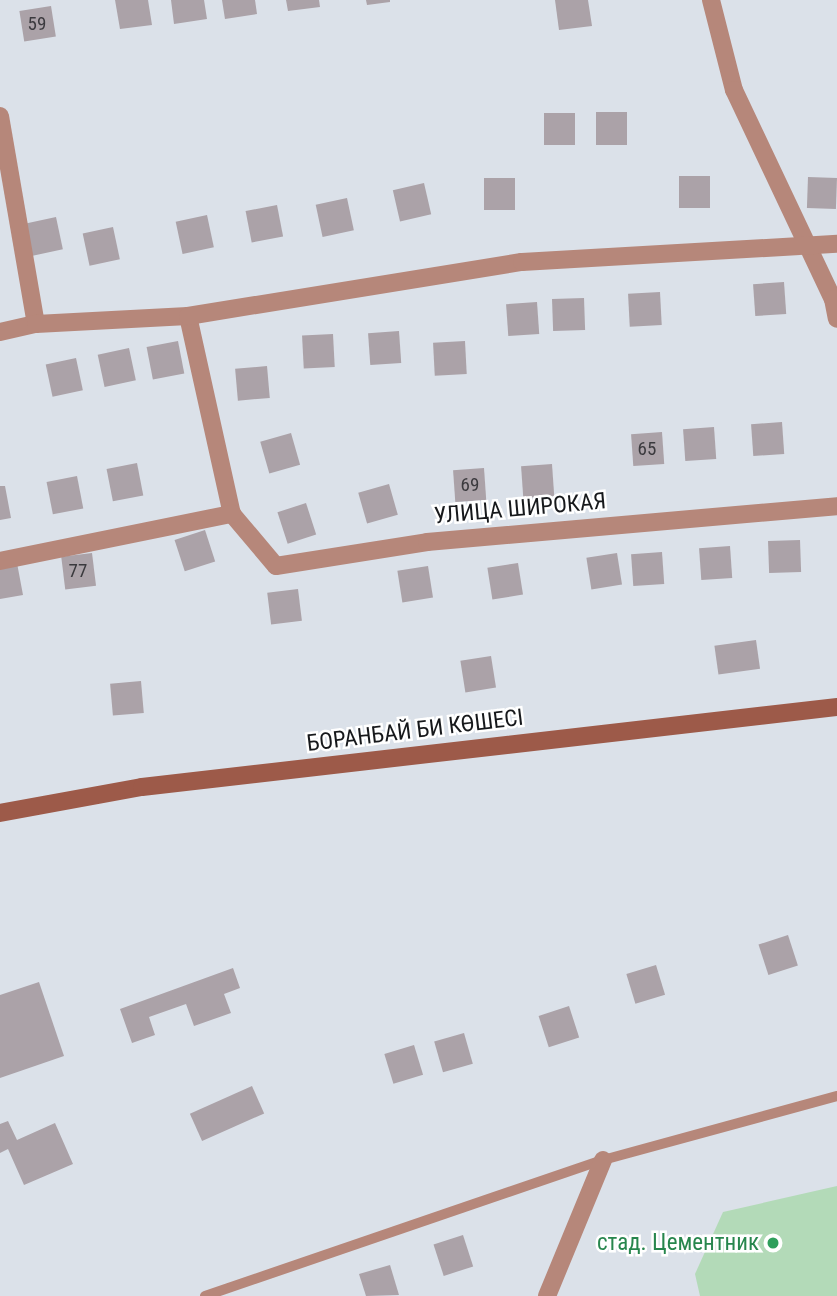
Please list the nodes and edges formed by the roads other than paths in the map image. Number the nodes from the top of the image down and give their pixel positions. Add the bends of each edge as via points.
1 (711, 0) edge
2 (0, 116) edge
3 (806, 243) junction
4 (837, 244) edge
5 (188, 316) junction
6 (837, 319) edge
7 (36, 324) junction
8 (0, 332) edge
9 (837, 506) edge
10 (232, 514) junction
11 (0, 561) edge
12 (837, 707) edge
13 (0, 813) edge
14 (837, 1096) edge
15 (603, 1160) junction
16 (205, 1296) edge
17 (547, 1296) edge

1 - 3 street via 734,89
2 - 7 street
3 - 4 street
3 - 5 street via 522,262
3 - 6 street via 833,299
5 - 7 street
5 - 10 street, УЛИЦА ШИРОКАЯ
7 - 8 street
9 - 10 street, УЛИЦА ШИРОКАЯ via 427,542 276,566
10 - 11 street
12 - 13 main road, БОРАНБАЙ БИ КӨШЕСІ via 142,787
14 - 15 lane
15 - 16 lane
15 - 17 street

